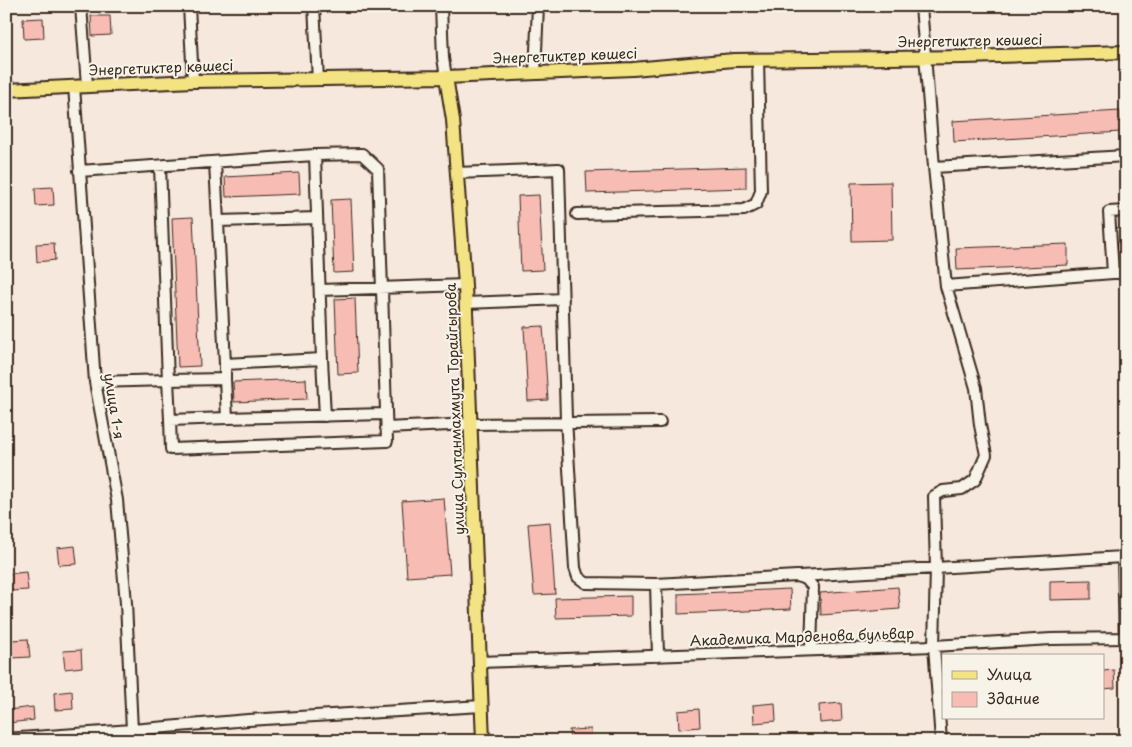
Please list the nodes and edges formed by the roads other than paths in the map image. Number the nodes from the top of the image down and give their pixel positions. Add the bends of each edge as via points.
1 (81, 6) edge
2 (189, 6) edge
3 (314, 6) edge
4 (441, 6) edge
5 (538, 6) edge
6 (921, 6) edge
7 (1126, 52) edge
8 (925, 57) junction
9 (758, 60) junction
10 (535, 73) junction
11 (446, 77) junction
12 (318, 80) junction
13 (193, 81) junction
14 (80, 85) junction
15 (6, 90) edge
16 (315, 155) junction
17 (1126, 156) edge
18 (215, 162) junction
19 (160, 166) junction
20 (934, 167) junction
21 (79, 171) junction
22 (456, 173) junction
23 (1126, 211) edge
24 (577, 214) dead end
25 (317, 218) junction
26 (218, 222) junction
27 (1113, 273) junction
28 (1126, 273) edge
29 (466, 285) junction
30 (946, 286) junction
31 (382, 288) junction
32 (320, 290) junction
33 (563, 299) junction
34 (466, 304) junction
35 (322, 359) junction
36 (225, 364) junction
37 (225, 379) junction
38 (168, 380) junction
39 (95, 382) junction
40 (385, 414) junction
41 (325, 416) junction
42 (227, 418) junction
43 (170, 420) junction
44 (660, 422) dead end
45 (566, 423) junction
46 (471, 424) junction
47 (386, 428) junction
48 (1124, 557) edge
49 (936, 569) junction
50 (797, 576) junction
51 (656, 584) junction
52 (1125, 638) edge
53 (934, 646) junction
54 (811, 650) junction
55 (658, 656) junction
56 (479, 662) junction
57 (482, 706) junction
58 (133, 736) edge
59 (6, 739) edge
60 (483, 741) edge
61 (941, 741) edge

1 - 14 street, улица 1-я
2 - 13 street
3 - 12 street
4 - 11 street
5 - 10 street
6 - 8 street
7 - 8 main road, Энергетиктер көшесі
8 - 9 main road, Энергетиктер көшесі
8 - 20 street
9 - 10 main road, Энергетиктер көшесі
9 - 24 street via 761,191 756,204 744,210
10 - 11 main road, Энергетиктер көшесі
11 - 12 main road, Энергетиктер көшесі
11 - 22 main road, улица Султанмахмута Торайгырова via 453,120
12 - 13 main road, Энергетиктер көшесі
13 - 14 main road, Энергетиктер көшесі
14 - 15 main road, Энергетиктер көшесі
14 - 21 street, улица 1-я
16 - 18 street
16 - 25 street
16 - 31 street via 362,154 378,169
17 - 20 street
18 - 19 street
18 - 26 street
19 - 21 street
19 - 38 street
20 - 30 street
21 - 39 street, улица 1-я
22 - 29 main road, улица Султанмахмута Торайгырова
22 - 33 street via 559,169
23 - 27 street via 1109,212
25 - 26 street
25 - 32 street
26 - 36 street
27 - 28 street
27 - 30 street
29 - 31 street
29 - 34 main road, улица Султанмахмута Торайгырова
30 - 49 street via 976,388 986,455 975,480 962,490 943,491 934,496
31 - 32 street
31 - 40 street
32 - 35 street
33 - 34 street
33 - 45 street
34 - 46 main road, улица Султанмахмута Торайгырова
35 - 36 street
35 - 41 street
36 - 37 street
37 - 38 street
37 - 42 street
38 - 39 street
38 - 43 street
39 - 58 street, улица 1-я via 117,500
40 - 41 street
40 - 47 street
41 - 42 street
42 - 43 street
43 - 47 street via 171,449 387,442
44 - 45 street
45 - 46 street
45 - 51 street via 578,577 586,583
46 - 47 street
46 - 56 main road, улица Султанмахмута Торайгырова
48 - 49 street
48 - 52 street
49 - 50 street
49 - 53 street
50 - 51 street
50 - 54 street via 806,579 813,587
51 - 55 street
52 - 53 street, Академика Марденова бульвар
53 - 54 street, Академика Марденова бульвар
53 - 61 street
54 - 55 street, Академика Марденова бульвар
55 - 56 street, Академика Марденова бульвар
56 - 57 main road, улица Султанмахмута Торайгырова
57 - 58 street via 248,720
57 - 60 main road, улица Султанмахмута Торайгырова
58 - 59 street via 117,731

